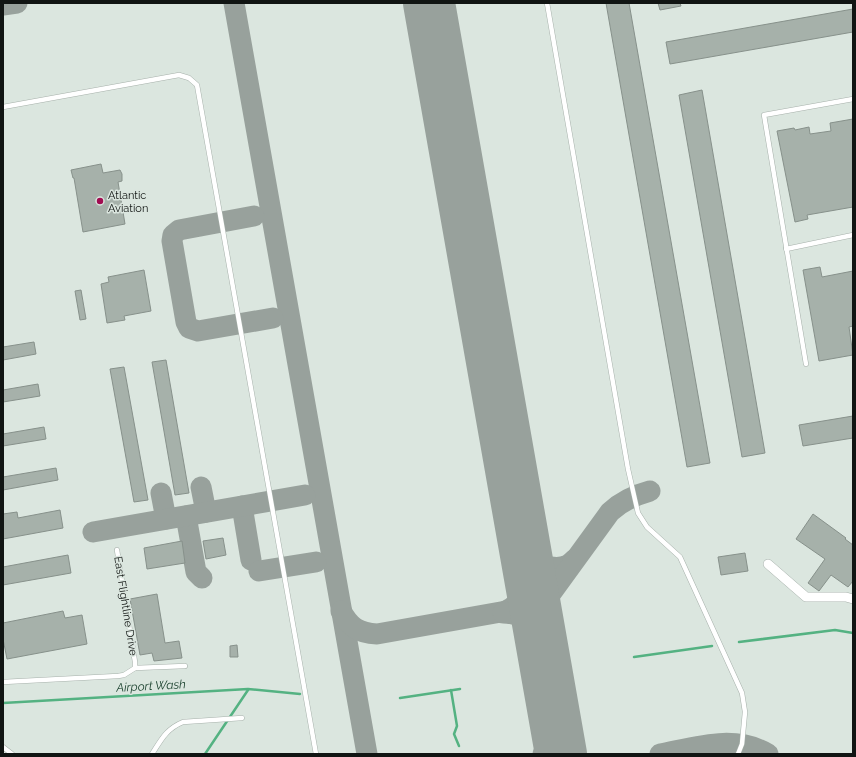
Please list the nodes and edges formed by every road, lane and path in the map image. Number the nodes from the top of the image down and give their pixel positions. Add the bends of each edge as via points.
1 (547, 3) edge
2 (853, 99) edge
3 (3, 106) edge
4 (853, 235) edge
5 (786, 249) junction
6 (806, 364) dead end
7 (117, 550) dead end
8 (768, 564) dead end
9 (853, 599) edge
10 (184, 666) dead end
11 (135, 668) junction
12 (3, 682) edge
13 (242, 718) dead end
14 (3, 747) edge
15 (12, 754) edge
16 (152, 754) edge
17 (316, 754) edge
18 (738, 754) edge

1 - 18 lane via 628,469 638,513 647,527 680,558 742,693 745,712 742,744
2 - 5 lane via 764,115
3 - 17 lane via 179,75 189,78 197,85
4 - 5 lane
5 - 6 lane
7 - 11 lane, East Flightline Drive
8 - 9 street via 806,597
10 - 11 lane
11 - 12 lane via 118,676
13 - 16 lane via 183,722 169,729
14 - 15 lane

